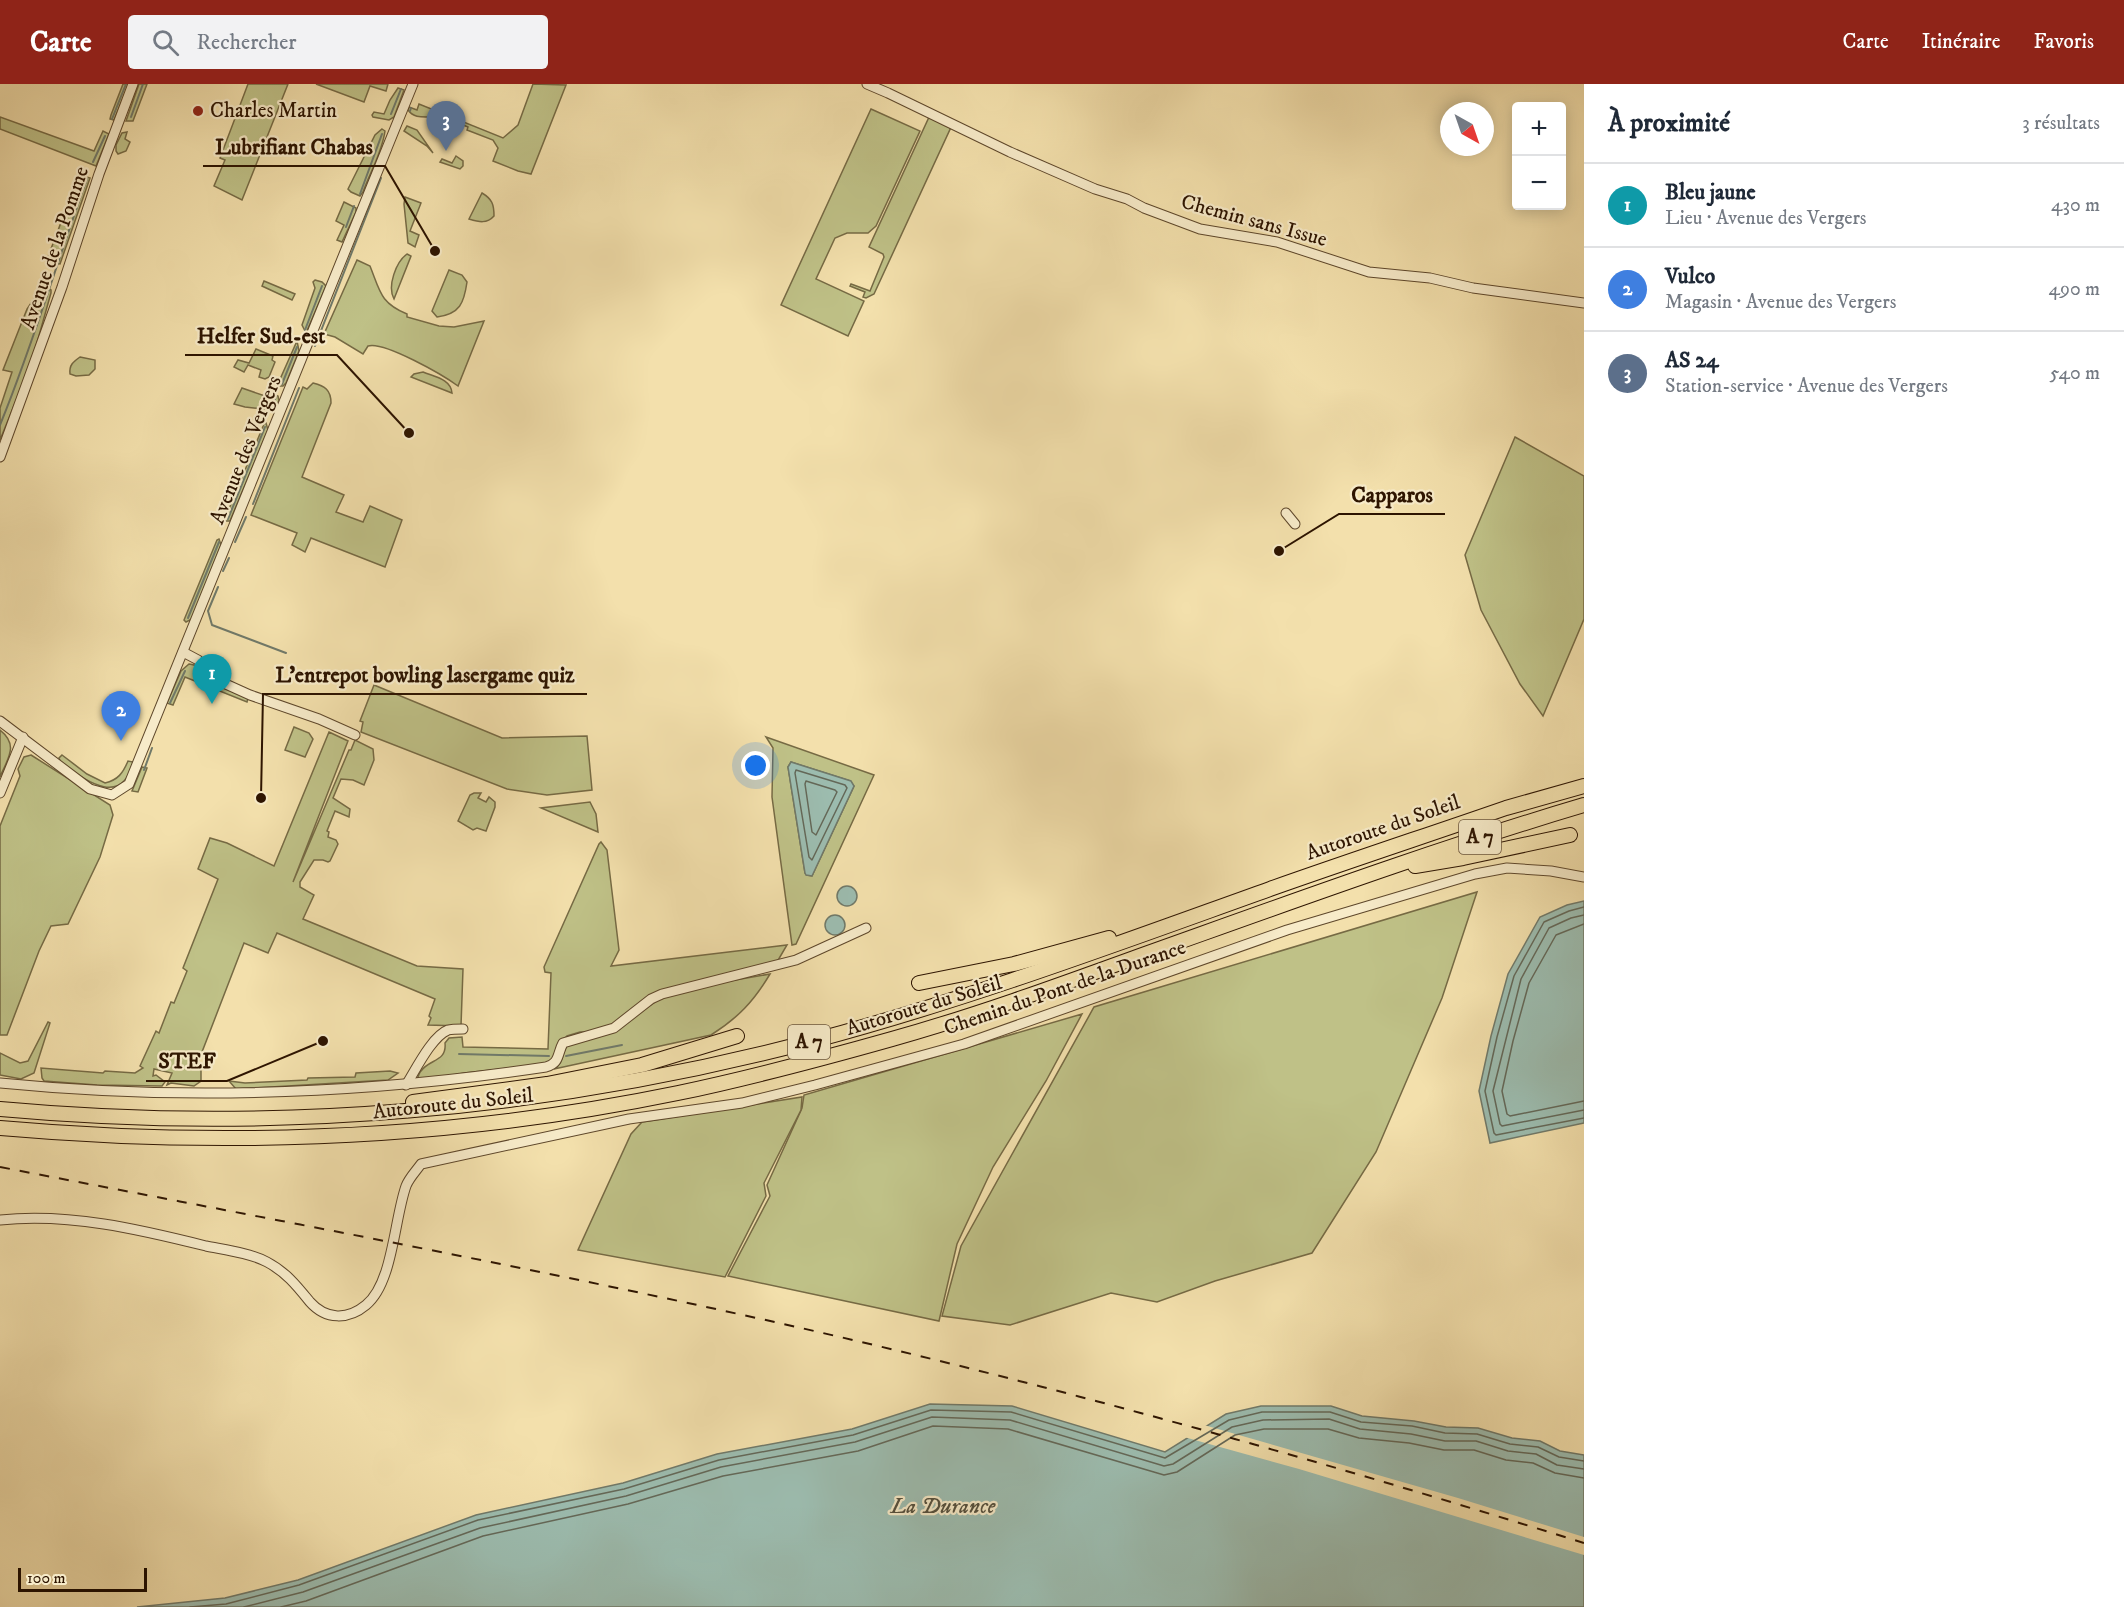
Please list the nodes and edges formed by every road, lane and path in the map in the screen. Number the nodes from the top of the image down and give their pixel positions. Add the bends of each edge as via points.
1 (133, 84) edge
2 (413, 84) edge
3 (867, 84) edge
4 (1584, 303) edge
5 (0, 457) edge
6 (1286, 513) dead end
7 (1295, 524) dead end
8 (183, 652) junction
9 (0, 721) edge
10 (355, 735) dead end
11 (23, 737) junction
12 (1584, 786) edge
13 (0, 793) edge
14 (1584, 805) edge
15 (1570, 834) dead end
16 (1378, 872) junction
17 (1584, 877) edge
18 (1190, 918) junction
19 (866, 928) dead end
20 (919, 983) dead end
21 (463, 1029) dead end
22 (737, 1036) dead end
23 (0, 1083) edge
24 (406, 1085) junction
25 (0, 1109) edge
26 (344, 1116) junction
27 (0, 1128) edge
28 (0, 1220) edge

1 - 5 street, Avenue de la Pomme
2 - 8 street, Avenue des Vergers
3 - 4 street, Chemin sans Issue via 1010,152 1200,229 1277,242 1369,272
6 - 7 street
8 - 10 street via 198,660 219,681
8 - 11 street, Avenue des Vergers via 129,784 119,792 112,795 90,789
9 - 11 street
11 - 13 street
12 - 18 highway, Autoroute du Soleil / A 7 via 1506,808
14 - 16 highway, Autoroute du Soleil / A 7
15 - 16 highway
16 - 27 highway, Autoroute du Soleil / A 7 via 959,1018 807,1062 675,1094 525,1119 321,1137 77,1135
17 - 28 street, Chemin du Pont de la Durance via 1507,868 1475,874 1287,930 964,1044 815,1085 742,1103 629,1119 421,1164 407,1184 378,1291 366,1305 340,1317 316,1308 286,1274 265,1261 235,1252 83,1221 30,1217
18 - 20 highway via 1014,964
18 - 26 highway, Autoroute du Soleil / A 7 via 999,985 755,1055 593,1089 460,1107
19 - 24 street via 796,960 662,994 614,1028 563,1043 553,1065
21 - 24 street via 447,1030 429,1049
22 - 26 highway via 642,1065
23 - 24 street via 213,1093
25 - 26 highway, Autoroute du Soleil / A 7 via 200,1119

